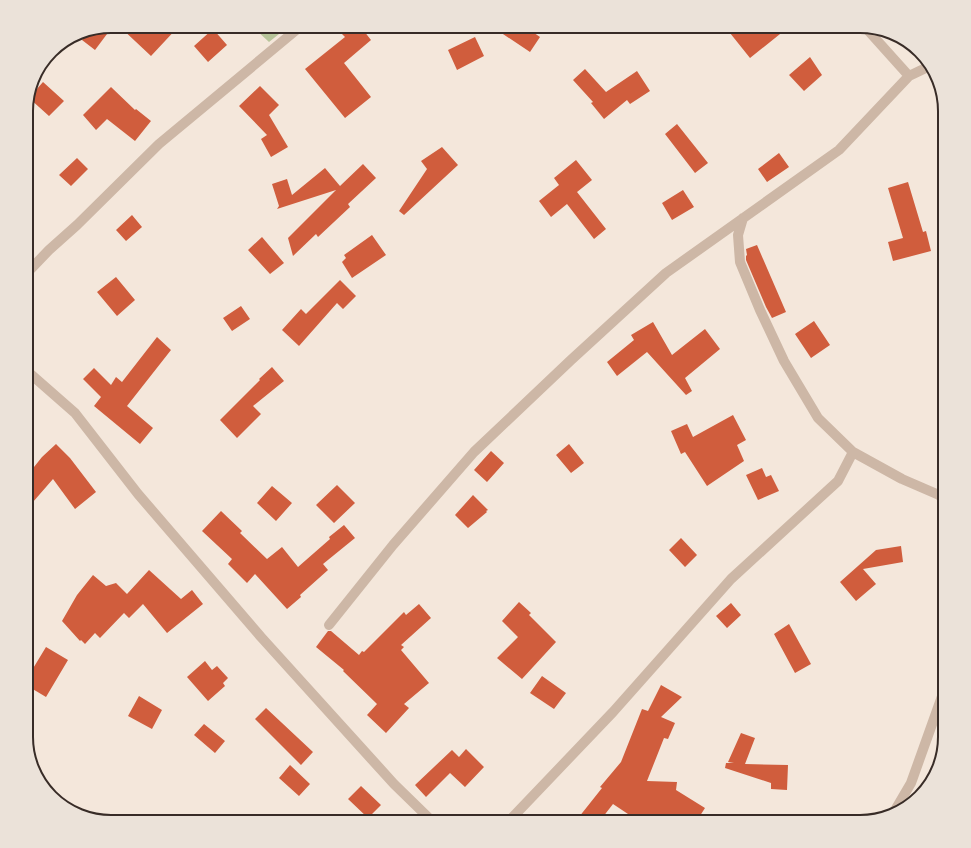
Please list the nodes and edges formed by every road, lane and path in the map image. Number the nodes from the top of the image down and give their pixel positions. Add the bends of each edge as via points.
1 (293, 33) edge
2 (872, 34) edge
3 (925, 68) edge
4 (909, 76) junction
5 (743, 218) junction
6 (33, 267) edge
7 (33, 376) edge
8 (853, 452) junction
9 (938, 493) edge
10 (329, 625) dead end
11 (938, 708) edge
12 (898, 806) edge
13 (427, 815) edge
14 (515, 815) edge

1 - 6 street via 159,144
2 - 4 street
3 - 4 street
4 - 5 street via 839,150
5 - 8 street via 738,234 740,262 781,355 818,418
5 - 10 street via 666,273 474,452 393,545
7 - 13 street via 74,413 138,494 256,631 394,784
8 - 9 street via 902,478
8 - 14 street via 838,480 731,579 613,712
11 - 12 street via 911,783

